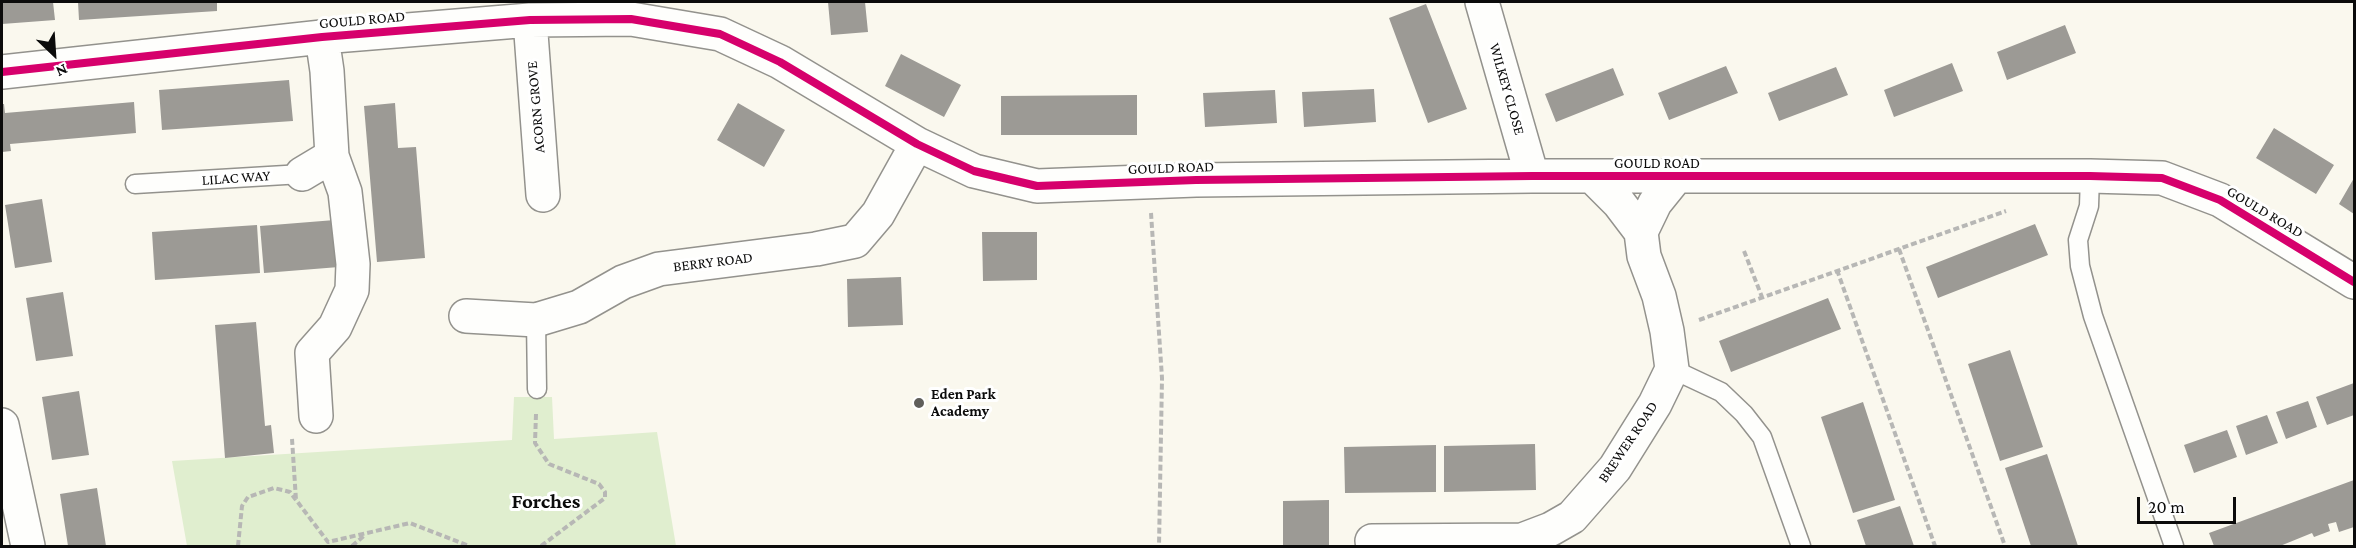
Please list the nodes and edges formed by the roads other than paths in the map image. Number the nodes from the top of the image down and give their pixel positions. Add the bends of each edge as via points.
1 (1482, 2) edge
2 (530, 20) junction
3 (322, 37) junction
4 (2, 72) edge
5 (917, 144) junction
6 (332, 156) junction
7 (302, 174) joint
8 (1532, 176) junction
9 (1592, 176) junction
10 (2090, 176) junction
11 (1676, 177) junction
12 (135, 184) dead end
13 (543, 195) dead end
14 (1641, 232) junction
15 (2355, 282) edge
16 (466, 316) dead end
17 (536, 320) junction
18 (1672, 369) junction
19 (537, 389) road end
20 (316, 416) dead end
21 (2, 425) edge
22 (1372, 541) dead end
23 (27, 546) edge
24 (1801, 546) edge
25 (2174, 546) edge

1 - 8 street, WILKEY CLOSE
2 - 3 street, GOULD ROAD
2 - 5 street, GOULD ROAD via 631,19 720,34 780,62
2 - 13 street, ACORN GROVE
3 - 4 street, GOULD ROAD
3 - 6 street
5 - 8 street, GOULD ROAD via 974,171 1037,186
5 - 17 street, BERRY ROAD via 878,214 855,241 659,269 623,282 579,306
6 - 7 street, LILAC WAY
6 - 20 street via 345,192 354,264 352,290 335,327 312,353
7 - 12 lane, LILAC WAY
8 - 9 street, GOULD ROAD
9 - 11 street, GOULD ROAD
9 - 14 street
10 - 11 street, GOULD ROAD
10 - 15 street, GOULD ROAD via 2162,178 2220,200
10 - 25 lane via 2089,206 2078,240 2080,266 2092,316
11 - 14 street via 1655,203
14 - 18 street via 1644,256 1667,331
16 - 17 street, BERRY ROAD
17 - 19 lane
18 - 22 street, BREWER ROAD via 1655,405 1615,468 1572,517 1551,530 1522,540
18 - 24 lane via 1720,392 1762,437
21 - 23 street

